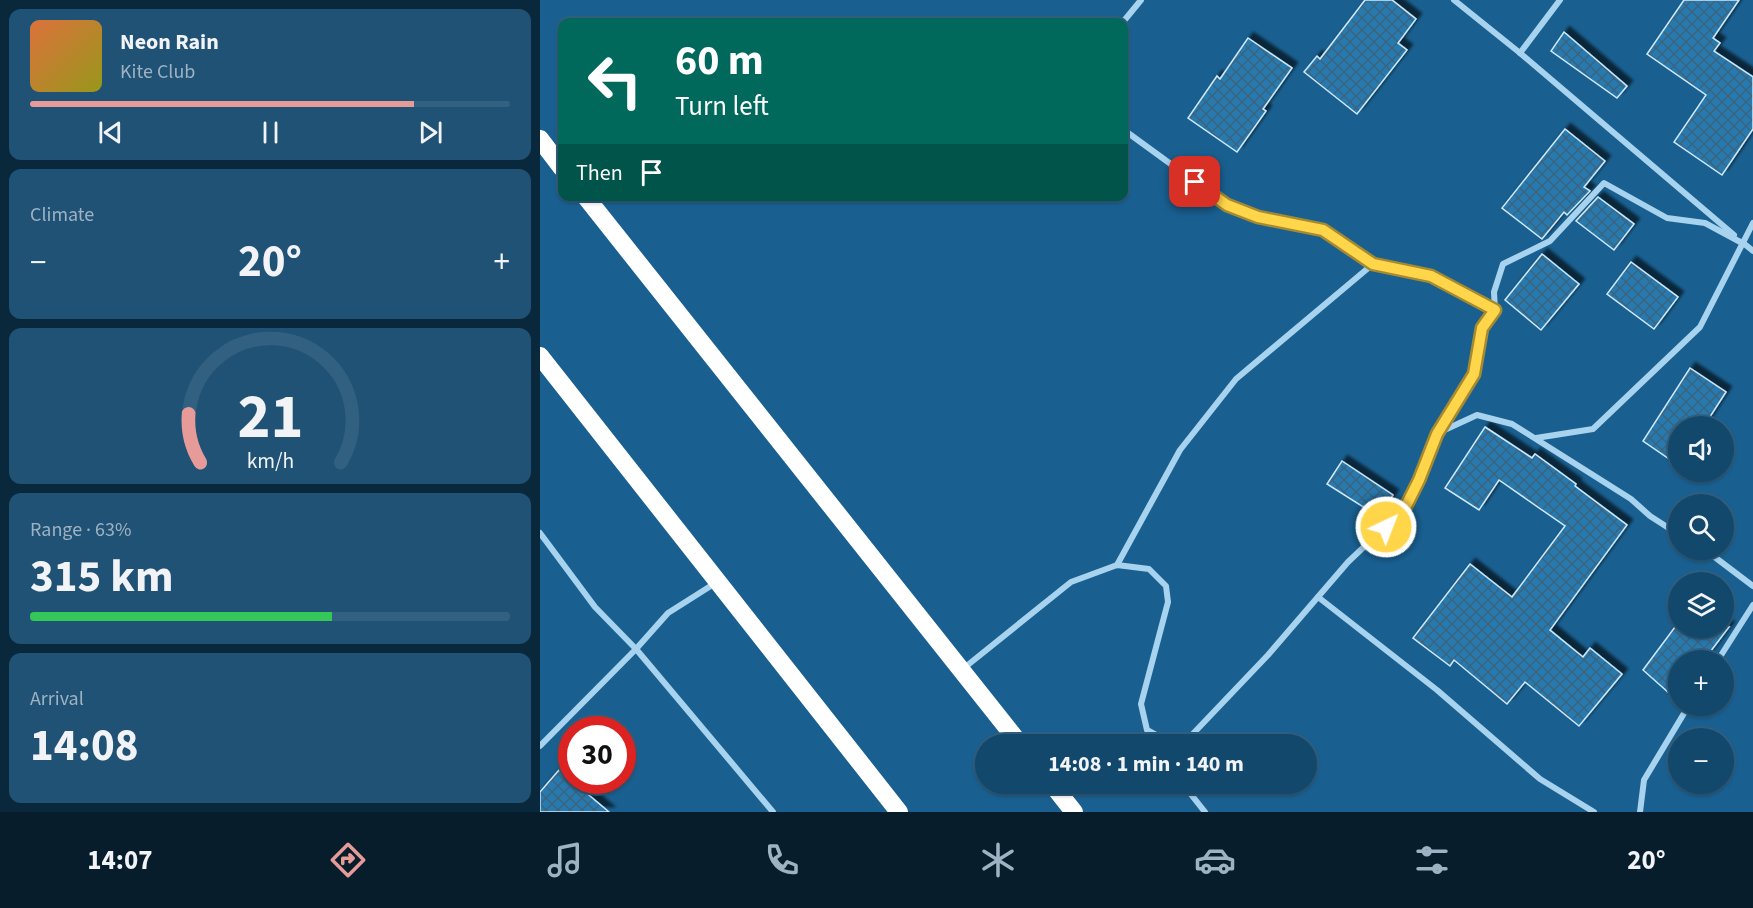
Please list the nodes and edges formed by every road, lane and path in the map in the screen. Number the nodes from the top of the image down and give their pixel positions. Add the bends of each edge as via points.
1 (1141, 0) edge
2 (1454, 0) edge
3 (1560, 0) edge
4 (1126, 18) edge
5 (1520, 52) junction
6 (1128, 133) edge
7 (540, 140) edge
8 (558, 163) edge
9 (589, 201) edge
10 (1753, 224) edge
11 (1744, 244) junction
12 (1753, 250) edge
13 (1373, 264) junction
14 (1495, 310) junction
15 (540, 356) edge
16 (1437, 434) junction
17 (1536, 438) junction
18 (1668, 528) edge
19 (540, 532) edge
20 (1719, 560) edge
21 (1117, 565) junction
22 (717, 581) junction
23 (1753, 586) edge
24 (1318, 597) junction
25 (1753, 605) edge
26 (636, 649) junction
27 (1724, 650) edge
28 (961, 670) junction
29 (1682, 716) edge
30 (1012, 734) edge
31 (1153, 734) edge
32 (1193, 734) edge
33 (540, 746) edge
34 (1060, 794) edge
35 (1191, 794) edge
36 (773, 812) edge
37 (899, 812) edge
38 (1074, 812) edge
39 (1205, 812) edge
40 (1594, 812) edge
41 (1640, 812) edge

1 - 4 street
2 - 5 street
3 - 5 street
5 - 11 street
6 - 13 street via 1227,205 1258,217 1323,230
7 - 8 highway
9 - 28 highway
10 - 11 street
11 - 12 street
11 - 14 street via 1705,223 1666,218 1604,183 1550,241 1503,264 1494,292
11 - 17 street via 1700,327 1593,429
13 - 14 street via 1431,276
13 - 21 street via 1236,379 1180,450
14 - 16 street via 1482,328 1474,374
15 - 22 highway
16 - 17 street via 1477,415 1512,424
16 - 24 street via 1405,508 1348,562
17 - 18 street
19 - 26 street via 594,608
20 - 23 street
21 - 28 street via 1071,582
21 - 31 street via 1149,569 1166,586 1168,602 1141,704 1147,730
22 - 26 street via 668,613
22 - 37 highway
24 - 32 street
24 - 40 street via 1437,690 1540,779
25 - 27 street
26 - 33 street
26 - 36 street
28 - 30 highway
29 - 41 street via 1644,780
34 - 38 highway
35 - 39 street

